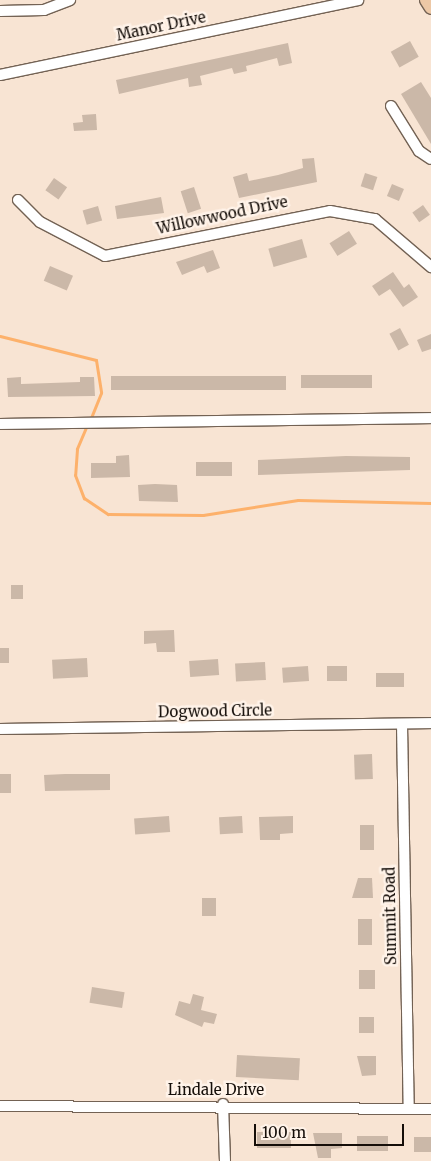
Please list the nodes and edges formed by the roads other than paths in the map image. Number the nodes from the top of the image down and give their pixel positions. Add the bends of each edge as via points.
1 (358, 0) edge
2 (426, 0) edge
3 (63, 1) edge
4 (431, 8) edge
5 (0, 11) edge
6 (0, 75) edge
7 (391, 106) dead end
8 (431, 159) edge
9 (18, 200) dead end
10 (431, 266) edge
11 (431, 418) edge
12 (0, 424) edge
13 (431, 723) edge
14 (402, 724) junction
15 (0, 729) edge
16 (223, 1104) junction
17 (0, 1106) edge
18 (409, 1108) junction
19 (431, 1109) edge
20 (226, 1161) edge

1 - 6 street, Manor Drive
2 - 4 main road
3 - 5 street via 37,11
7 - 8 street via 419,150
9 - 10 street, Willowwood Drive via 40,222 105,256 330,211 375,219
11 - 12 street
13 - 14 street, Dogwood Circle
14 - 15 street, Dogwood Circle
14 - 18 street, Summit Road
16 - 17 street, Lindale Drive
16 - 18 street, Lindale Drive
16 - 20 street
18 - 19 street, Lindale Drive

